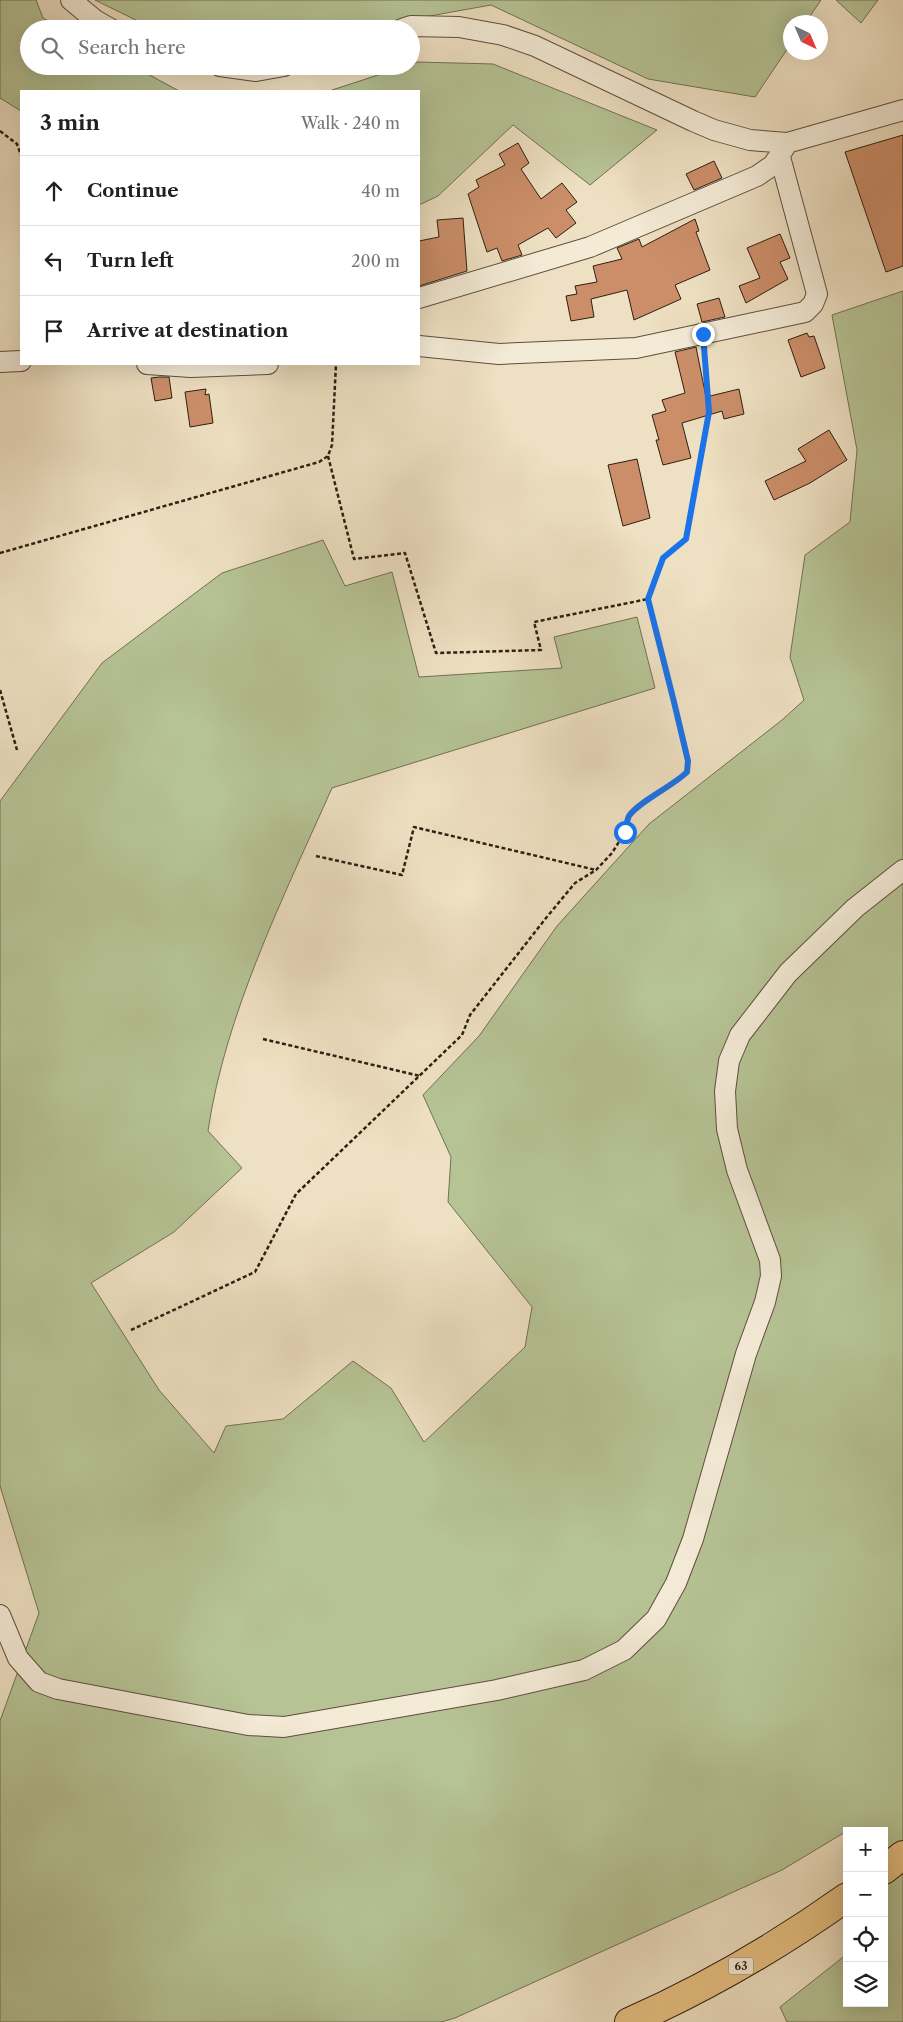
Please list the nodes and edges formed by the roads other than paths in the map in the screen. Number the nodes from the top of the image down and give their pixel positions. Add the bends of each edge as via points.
1 (71, 0) edge
2 (95, 20) edge
3 (420, 26) edge
4 (903, 110) edge
5 (783, 150) junction
6 (420, 298) edge
7 (420, 346) edge
8 (20, 361) edge
9 (0, 362) edge
10 (162, 365) edge
11 (242, 365) edge
12 (903, 870) edge
13 (0, 1615) edge
14 (903, 1854) edge
15 (888, 1867) edge
16 (843, 1901) edge
17 (629, 2022) edge

1 - 2 street
3 - 5 street via 459,27 503,35 535,46 714,130
4 - 5 street
5 - 6 street via 773,165 757,176 590,247
5 - 7 street via 817,294 805,312 636,348 499,354
8 - 9 street
10 - 11 street
12 - 13 street via 855,908 788,973 740,1035 730,1061 725,1091 727,1129 737,1170 770,1260 771,1276 693,1539 676,1584 656,1619 624,1650 584,1670 497,1690 284,1727 257,1726 58,1689 39,1682 18,1658
14 - 15 highway
16 - 17 highway, 63 via 740,1966

